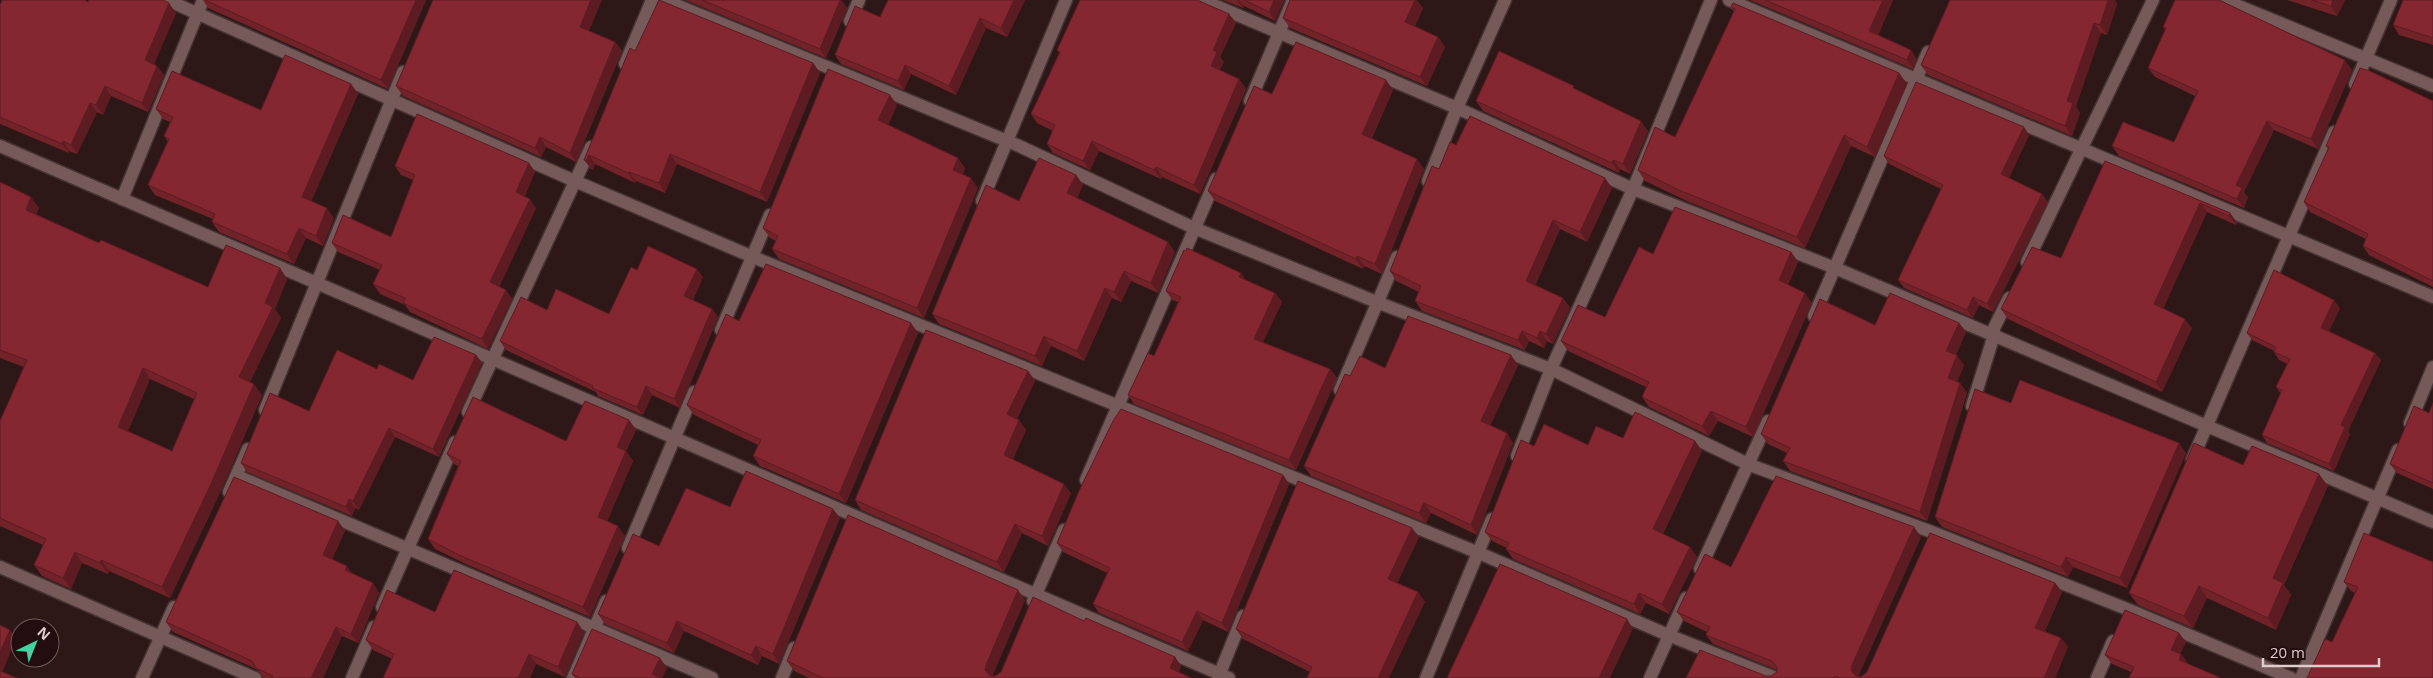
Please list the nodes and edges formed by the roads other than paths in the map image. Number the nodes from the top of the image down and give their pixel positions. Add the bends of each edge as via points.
1 (167, 0) edge
2 (203, 0) edge
3 (652, 0) edge
4 (664, 0) edge
5 (859, 0) edge
6 (1066, 0) edge
7 (1202, 0) edge
8 (1293, 0) edge
9 (1505, 0) edge
10 (1711, 0) edge
11 (1729, 0) edge
12 (2153, 0) edge
13 (2224, 0) edge
14 (2391, 0) edge
15 (198, 13) junction
16 (1279, 33) junction
17 (845, 34) edge
18 (1932, 44) edge
19 (409, 59) edge
20 (2366, 59) junction
21 (622, 73) edge
22 (1916, 79) junction
23 (2433, 86) edge
24 (2350, 94) edge
25 (391, 101) junction
26 (1457, 108) junction
27 (1244, 113) edge
28 (2338, 121) edge
29 (595, 137) edge
30 (1006, 141) junction
31 (0, 146) edge
32 (2083, 150) junction
33 (1221, 166) edge
34 (577, 182) junction
35 (1633, 189) junction
36 (1421, 196) edge
37 (122, 199) junction
38 (775, 203) edge
39 (977, 213) edge
40 (1194, 228) junction
41 (2288, 236) junction
42 (1404, 241) edge
43 (753, 257) junction
44 (1835, 268) junction
45 (318, 284) junction
46 (2433, 297) edge
47 (1379, 303) junction
48 (1808, 330) edge
49 (1994, 335) junction
50 (718, 338) edge
51 (493, 358) junction
52 (2433, 367) edge
53 (1552, 369) junction
54 (698, 383) edge
55 (1336, 400) edge
56 (1118, 406) junction
57 (1773, 411) edge
58 (1967, 420) edge
59 (260, 421) edge
60 (2207, 425) junction
61 (675, 437) junction
62 (252, 439) edge
63 (1750, 465) junction
64 (2188, 469) edge
65 (1512, 470) edge
66 (236, 476) junction
67 (1079, 495) edge
68 (2378, 497) junction
69 (224, 503) edge
70 (1497, 507) edge
71 (1068, 522) edge
72 (2433, 522) edge
73 (407, 548) junction
74 (1479, 554) junction
75 (621, 564) edge
76 (0, 567) edge
77 (181, 592) edge
78 (610, 592) edge
79 (1036, 594) junction
80 (1250, 600) edge
81 (1029, 610) edge
82 (2125, 614) junction
83 (594, 628) junction
84 (801, 632) edge
85 (1668, 635) junction
86 (160, 637) junction
87 (1222, 677) edge
88 (142, 678) edge
89 (256, 678) edge
90 (352, 678) edge
91 (573, 678) edge
92 (712, 678) edge
93 (782, 678) edge
94 (1426, 678) edge
95 (1650, 678) edge
96 (1776, 678) edge
97 (2097, 678) edge
98 (2291, 678) edge
99 (2301, 678) edge

1 - 15 street
2 - 15 street
3 - 21 street
4 - 30 street
5 - 17 street
6 - 30 street
7 - 16 street
8 - 16 street
9 - 26 street
10 - 35 street
11 - 22 street
12 - 32 street
13 - 20 street
14 - 20 street
15 - 25 street
15 - 37 street
16 - 26 street
16 - 27 street
18 - 22 street
19 - 25 street
20 - 23 street
20 - 24 street
22 - 32 street
22 - 44 street
25 - 34 street
25 - 45 street
26 - 35 street
26 - 36 street
28 - 41 street
29 - 34 street
30 - 39 street
30 - 40 street
31 - 37 street
32 - 41 street
32 - 49 street via 1994,328
33 - 40 street
34 - 43 street
34 - 51 street
35 - 44 street
35 - 53 street
37 - 45 street
38 - 43 street
40 - 47 street
40 - 56 street
41 - 46 street
41 - 60 street
42 - 47 street
43 - 50 street
43 - 56 street
44 - 48 street
44 - 49 street
45 - 51 street
45 - 59 street
47 - 53 street
47 - 55 street
49 - 58 street
49 - 60 street
51 - 61 street
51 - 73 street
52 - 68 street
53 - 63 street
53 - 65 street
54 - 61 street
56 - 67 street
56 - 74 street
57 - 63 street
60 - 64 street
60 - 68 street
61 - 75 street
61 - 79 street
62 - 66 street
63 - 82 street via 1932,532
63 - 85 street
66 - 69 street
66 - 73 street
68 - 72 street
68 - 99 street
70 - 74 street
71 - 79 street
73 - 83 street
73 - 90 street
74 - 85 street
74 - 94 street
76 - 86 street
77 - 86 street
78 - 83 street
79 - 81 street
79 - 87 street
80 - 87 street
82 - 97 street
82 - 98 street
83 - 91 street
83 - 92 street
84 - 93 street
85 - 95 street
85 - 96 street
86 - 88 street
86 - 89 street

